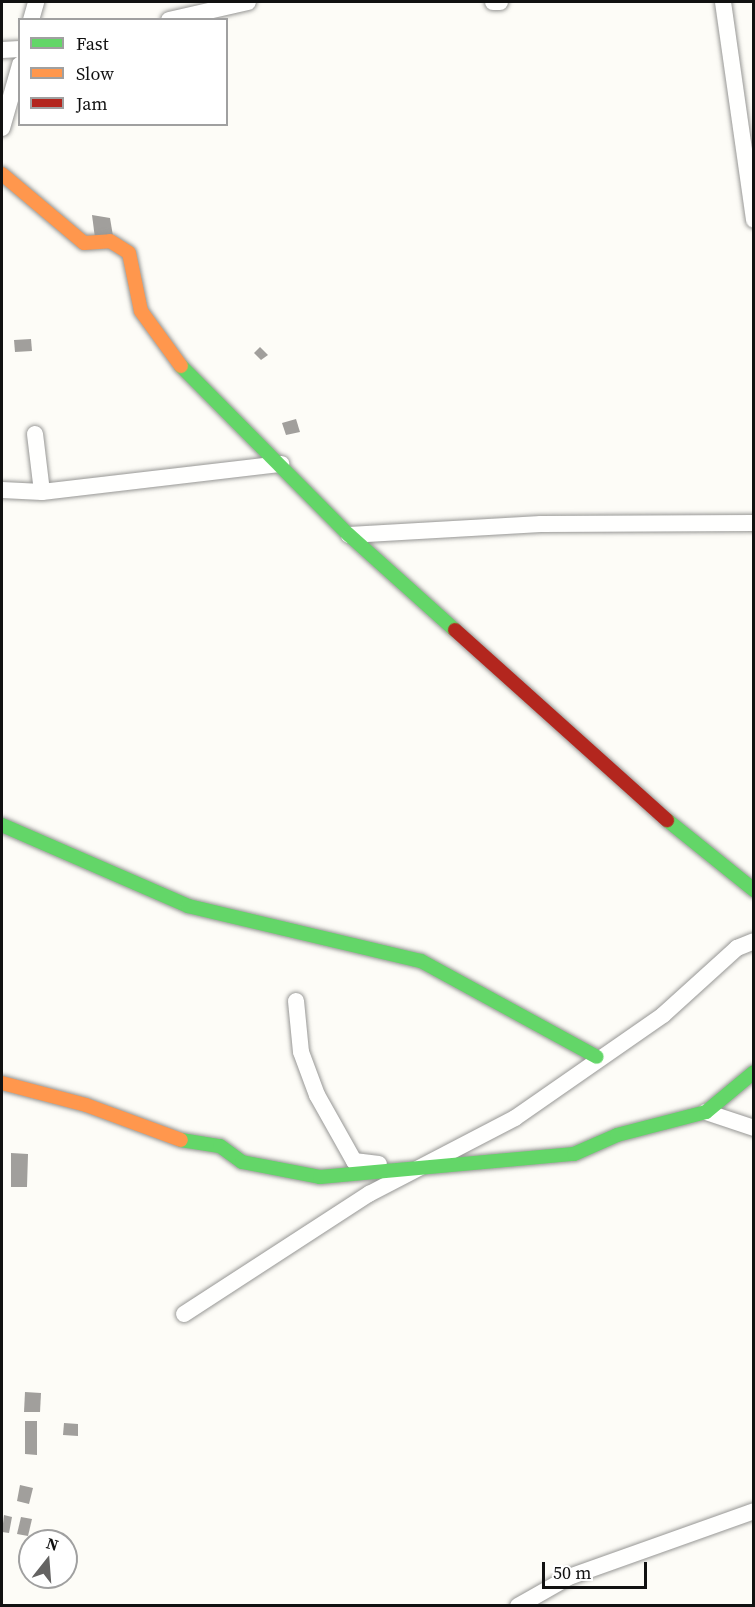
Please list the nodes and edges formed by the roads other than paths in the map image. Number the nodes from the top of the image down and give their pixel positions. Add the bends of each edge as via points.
1 (36, 2) edge
2 (248, 2) edge
3 (493, 2) edge
4 (500, 2) edge
5 (723, 2) edge
6 (32, 18) edge
7 (178, 18) edge
8 (18, 49) edge
9 (2, 50) edge
10 (18, 72) edge
11 (2, 128) edge
12 (2, 174) edge
13 (752, 204) edge
14 (753, 220) edge
15 (35, 434) dead end
16 (281, 464) junction
17 (2, 490) edge
18 (42, 492) junction
19 (753, 523) edge
20 (349, 535) junction
21 (2, 825) edge
22 (753, 890) edge
23 (753, 941) edge
24 (296, 1001) dead end
25 (597, 1057) junction
26 (753, 1072) edge
27 (2, 1083) edge
28 (706, 1112) junction
29 (753, 1128) edge
30 (416, 1170) junction
31 (184, 1314) dead end
32 (753, 1511) edge
33 (518, 1605) edge

1 - 6 street
2 - 7 street
3 - 4 street
5 - 13 street
8 - 9 street
10 - 11 street
12 - 16 street via 84,243 110,240 129,253 130,283 141,311 179,364
13 - 14 street
15 - 18 street
16 - 18 street
16 - 20 street
17 - 18 street
19 - 20 street via 542,524
20 - 22 street via 709,858
21 - 25 street via 188,906 421,961
23 - 25 street via 737,948 663,1015
24 - 30 street via 301,1052 317,1095 354,1161
25 - 30 street via 515,1118
26 - 28 street
27 - 30 street via 86,1105 161,1137 220,1146 242,1162 320,1177
28 - 29 street
28 - 30 street via 617,1135 574,1154
30 - 31 street
32 - 33 street via 569,1577

